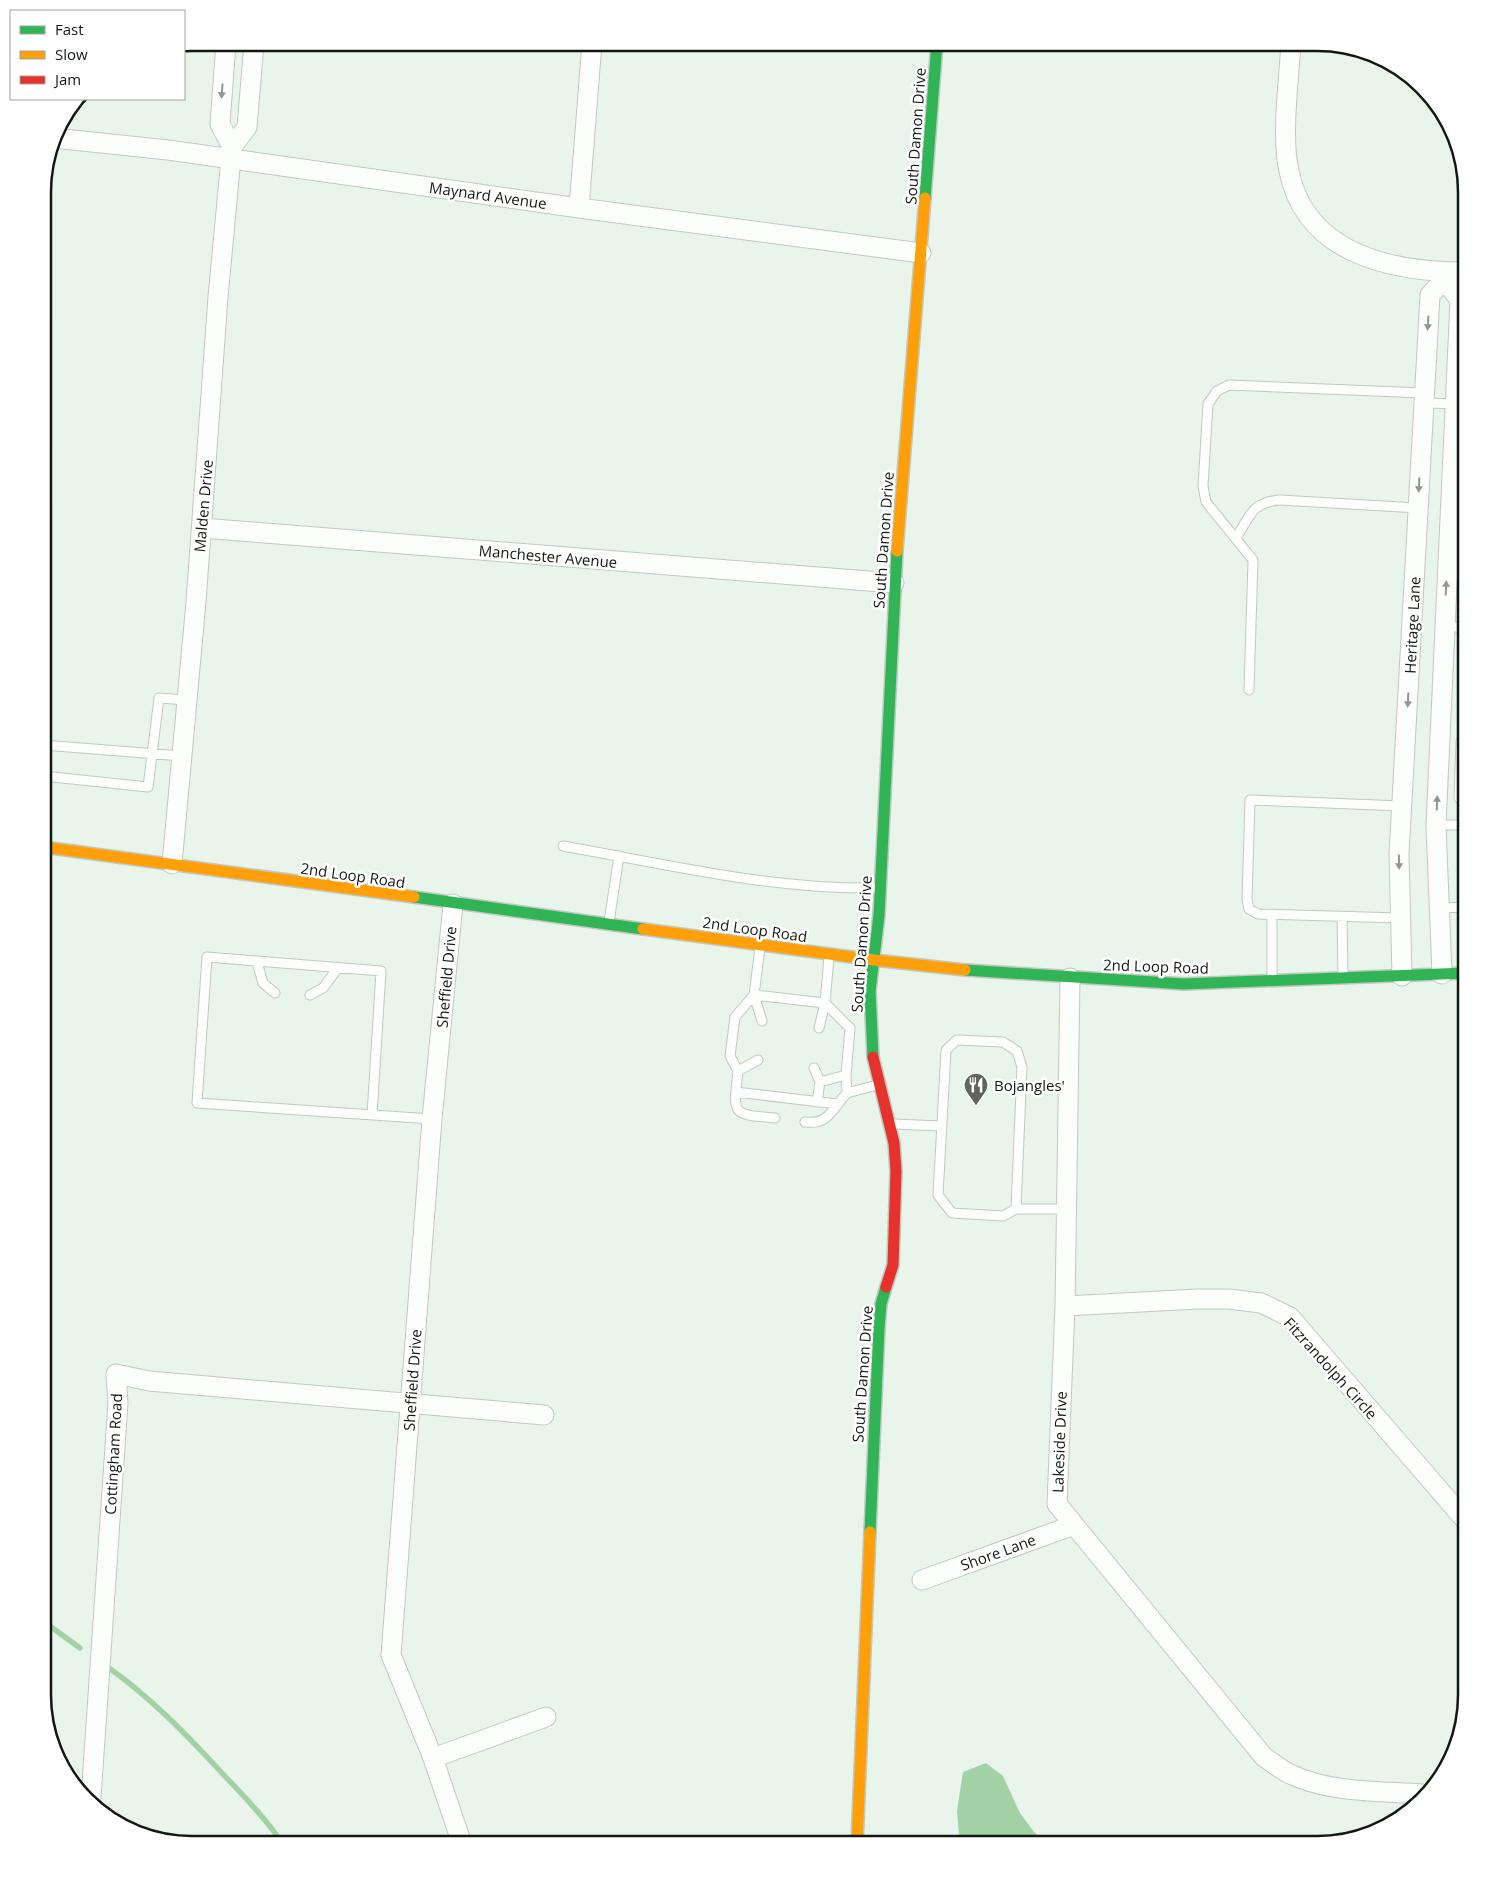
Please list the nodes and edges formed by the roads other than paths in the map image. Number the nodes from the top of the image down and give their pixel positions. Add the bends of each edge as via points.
1 (225, 52) edge
2 (253, 52) edge
3 (591, 52) edge
4 (936, 52) edge
5 (1291, 52) edge
6 (62, 139) edge
7 (232, 153) junction
8 (580, 208) junction
9 (921, 253) junction
10 (1458, 274) edge
11 (1445, 276) junction
12 (1458, 297) edge
13 (1424, 398) junction
14 (1458, 404) edge
15 (1458, 443) edge
16 (1418, 508) junction
17 (202, 528) junction
18 (1236, 538) junction
19 (894, 584) junction
20 (1444, 626) junction
21 (1458, 627) edge
22 (1249, 690) dead end
23 (186, 700) junction
24 (1453, 741) edge
25 (52, 746) edge
26 (152, 754) junction
27 (182, 756) junction
28 (52, 777) edge
29 (1458, 798) edge
30 (1402, 806) junction
31 (1436, 825) junction
32 (1458, 825) edge
33 (563, 846) dead end
34 (52, 848) edge
35 (619, 856) junction
36 (172, 864) junction
37 (880, 888) junction
38 (453, 904) junction
39 (1439, 908) junction
40 (1458, 908) edge
41 (1272, 916) junction
42 (1342, 916) junction
43 (1400, 918) junction
44 (609, 924) junction
45 (760, 944) junction
46 (829, 954) junction
47 (874, 960) junction
48 (257, 962) junction
49 (338, 968) junction
50 (1458, 973) edge
51 (1442, 974) junction
52 (1402, 976) junction
53 (1070, 978) junction
54 (1343, 979) junction
55 (1272, 982) junction
56 (275, 992) dead end
57 (310, 995) dead end
58 (754, 995) junction
59 (824, 1003) junction
60 (762, 1021) dead end
61 (819, 1028) dead end
62 (758, 1060) dead end
63 (814, 1068) dead end
64 (738, 1072) junction
65 (846, 1075) junction
66 (820, 1082) junction
67 (880, 1084) junction
68 (736, 1092) junction
69 (847, 1093) junction
70 (817, 1102) junction
71 (836, 1104) junction
72 (372, 1115) junction
73 (775, 1118) dead end
74 (432, 1119) junction
75 (805, 1122) dead end
76 (890, 1124) junction
77 (942, 1126) junction
78 (1016, 1209) junction
79 (1066, 1209) junction
80 (1065, 1306) junction
81 (410, 1403) junction
82 (544, 1414) dead end
83 (1458, 1512) edge
84 (1074, 1525) junction
85 (922, 1580) dead end
86 (546, 1717) dead end
87 (433, 1758) junction
88 (91, 1793) edge
89 (1417, 1794) edge
90 (459, 1836) edge
91 (857, 1836) edge

1 -> 7 street via 220,124
2 - 7 street via 247,127
3 - 8 street
4 - 9 street, South Damon Drive
5 - 11 street via 1287,153 1289,172 1307,217 1346,249 1367,258
6 - 7 street, Maynard Avenue
7 - 8 street, Maynard Avenue
7 - 17 street, Malden Drive
8 - 9 street, Maynard Avenue
9 - 19 street, South Damon Drive
10 - 11 street
11 - 12 street
11 -> 13 street, Heritage Lane via 1430,295
13 - 14 lane
13 -> 16 street, Heritage Lane
13 - 18 lane via 1230,386 1217,391 1208,404 1203,486 1206,502
20 -> 15 street
16 - 18 lane via 1265,501 1254,510
16 -> 30 street, Heritage Lane
17 - 19 street, Manchester Avenue
17 - 23 street, Malden Drive
18 - 22 lane via 1253,560
19 - 37 street, South Damon Drive
20 - 21 lane
20 - 24 street
23 - 26 lane via 158,698
23 - 27 street, Malden Drive
24 - 29 lane
31 -> 24 street
25 - 26 lane
26 - 27 lane
26 - 28 lane via 148,787
27 - 36 street, Malden Drive
30 - 41 lane via 1250,800 1247,899 1249,909
30 -> 43 street, Heritage Lane
31 - 32 lane
31 - 39 street
33 - 35 lane
34 - 36 street, 2nd Loop Road
35 - 37 lane via 806,886
35 - 44 lane
36 - 38 street, 2nd Loop Road
37 - 47 street, South Damon Drive
38 - 44 street, 2nd Loop Road
38 - 74 street, Sheffield Drive
39 - 40 lane
39 - 51 street
41 - 42 lane
41 - 55 lane
42 - 43 lane
42 - 54 lane
43 - 52 street, Heritage Lane
44 - 45 street, 2nd Loop Road
45 - 46 street, 2nd Loop Road
45 - 58 lane
46 - 47 street, 2nd Loop Road
46 - 59 lane
47 - 53 street, 2nd Loop Road
47 - 67 street, South Damon Drive via 870,991 871,1027
48 - 49 lane
48 - 56 lane via 263,983
48 - 72 lane via 206,957 197,1103
49 - 57 lane via 323,988
49 - 72 lane via 381,971
50 - 51 street, 2nd Loop Road
51 - 52 street, 2nd Loop Road
52 - 54 street, 2nd Loop Road
53 - 55 street, 2nd Loop Road via 1184,984
53 - 79 street, Lakeside Drive
54 - 55 street, 2nd Loop Road
58 - 59 lane
58 - 60 lane
58 - 64 lane via 735,1017 730,1056
59 - 61 lane
59 - 65 lane via 850,1028
62 - 64 lane
63 - 66 lane
64 - 68 lane
65 - 66 lane
65 - 69 lane
66 - 70 lane
67 - 69 lane
67 - 76 street, South Damon Drive
68 - 70 lane
68 - 73 lane via 737,1110 741,1115
69 - 71 lane
70 - 71 lane
71 - 75 lane via 823,1121
72 - 74 lane
74 - 81 street, Sheffield Drive
76 - 77 lane
76 - 91 street, South Damon Drive via 896,1171 893,1265 881,1304 878,1328
77 - 78 lane via 938,1195 952,1213 1003,1216
77 - 78 lane via 946,1050 957,1040 1003,1042 1017,1051 1022,1066
78 - 79 lane
79 - 80 street, Lakeside Drive
80 - 83 street, Fitzrandolph Circle via 1229,1300 1261,1303 1290,1317
80 - 84 street, Lakeside Drive via 1057,1504
81 - 82 street
81 - 87 street, Sheffield Drive via 391,1656
81 - 88 street, Cottingham Road via 149,1381 116,1374 118,1403
84 - 85 street, Shore Lane
84 - 89 street, Lakeside Drive via 1264,1757 1289,1774 1316,1783
86 - 87 street
87 - 90 street, Sheffield Drive

